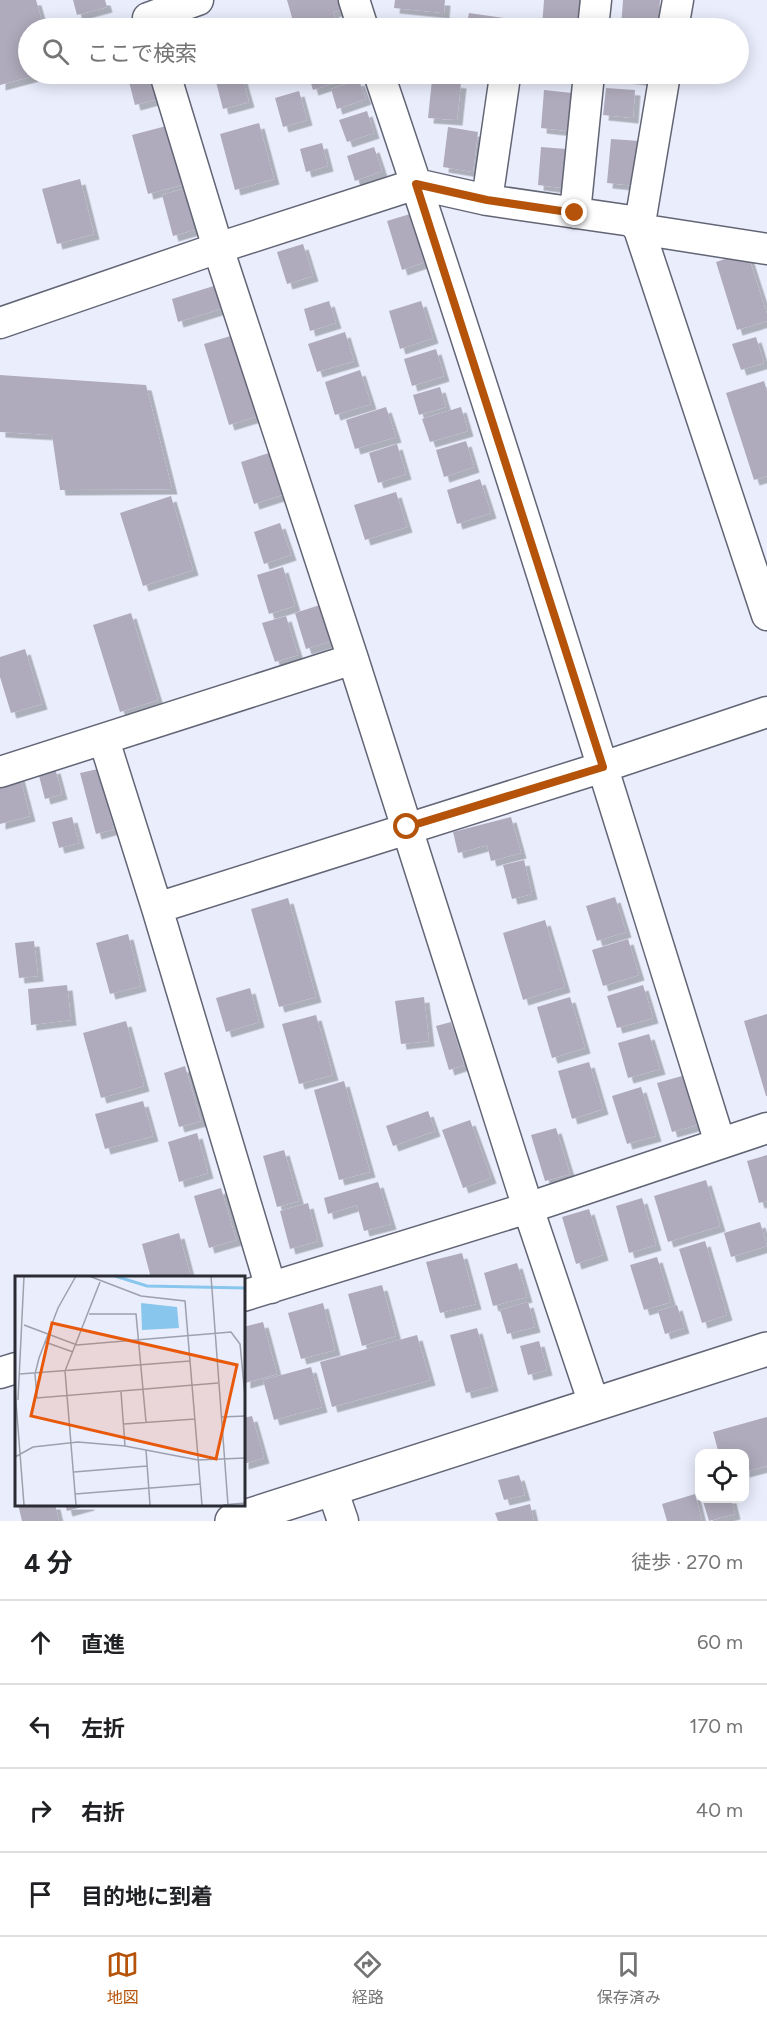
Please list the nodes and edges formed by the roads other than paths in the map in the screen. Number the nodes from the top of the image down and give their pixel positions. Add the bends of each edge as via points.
1 (198, 0) edge
2 (354, 0) edge
3 (596, 0) edge
4 (678, 0) edge
5 (148, 18) edge
6 (360, 18) edge
7 (594, 18) edge
8 (675, 18) edge
9 (168, 84) edge
10 (382, 84) edge
11 (504, 84) edge
12 (588, 84) edge
13 (663, 84) edge
14 (416, 184) junction
15 (487, 200) junction
16 (575, 213) junction
17 (639, 230) junction
18 (218, 248) junction
19 (767, 249) edge
20 (0, 323) edge
21 (767, 615) edge
22 (353, 659) junction
23 (767, 712) edge
24 (104, 740) junction
25 (603, 767) junction
26 (0, 772) edge
27 (407, 827) junction
28 (157, 908) junction
29 (767, 1128) edge
30 (720, 1143) junction
31 (528, 1208) junction
32 (257, 1292) edge
33 (767, 1349) edge
34 (15, 1368) edge
35 (0, 1373) edge
36 (594, 1404) junction
37 (332, 1489) junction
38 (232, 1521) edge
39 (343, 1521) edge

1 - 5 street
2 - 6 street
3 - 7 street
4 - 8 street
9 - 18 street
10 - 14 street
11 - 15 street
12 - 16 street
13 - 17 street
14 - 15 street
14 - 18 street
14 - 25 street
15 - 16 street
16 - 17 street via 632,221
17 - 19 street
17 - 21 street
18 - 20 street
18 - 22 street
22 - 24 street
22 - 27 street
23 - 25 street
24 - 26 street
24 - 28 street
25 - 27 street
25 - 30 street
27 - 28 street
27 - 31 street
28 - 32 street
29 - 30 street
30 - 31 street
31 - 32 street
31 - 36 street
33 - 36 street
34 - 35 street
36 - 37 street
37 - 38 street
37 - 39 street

